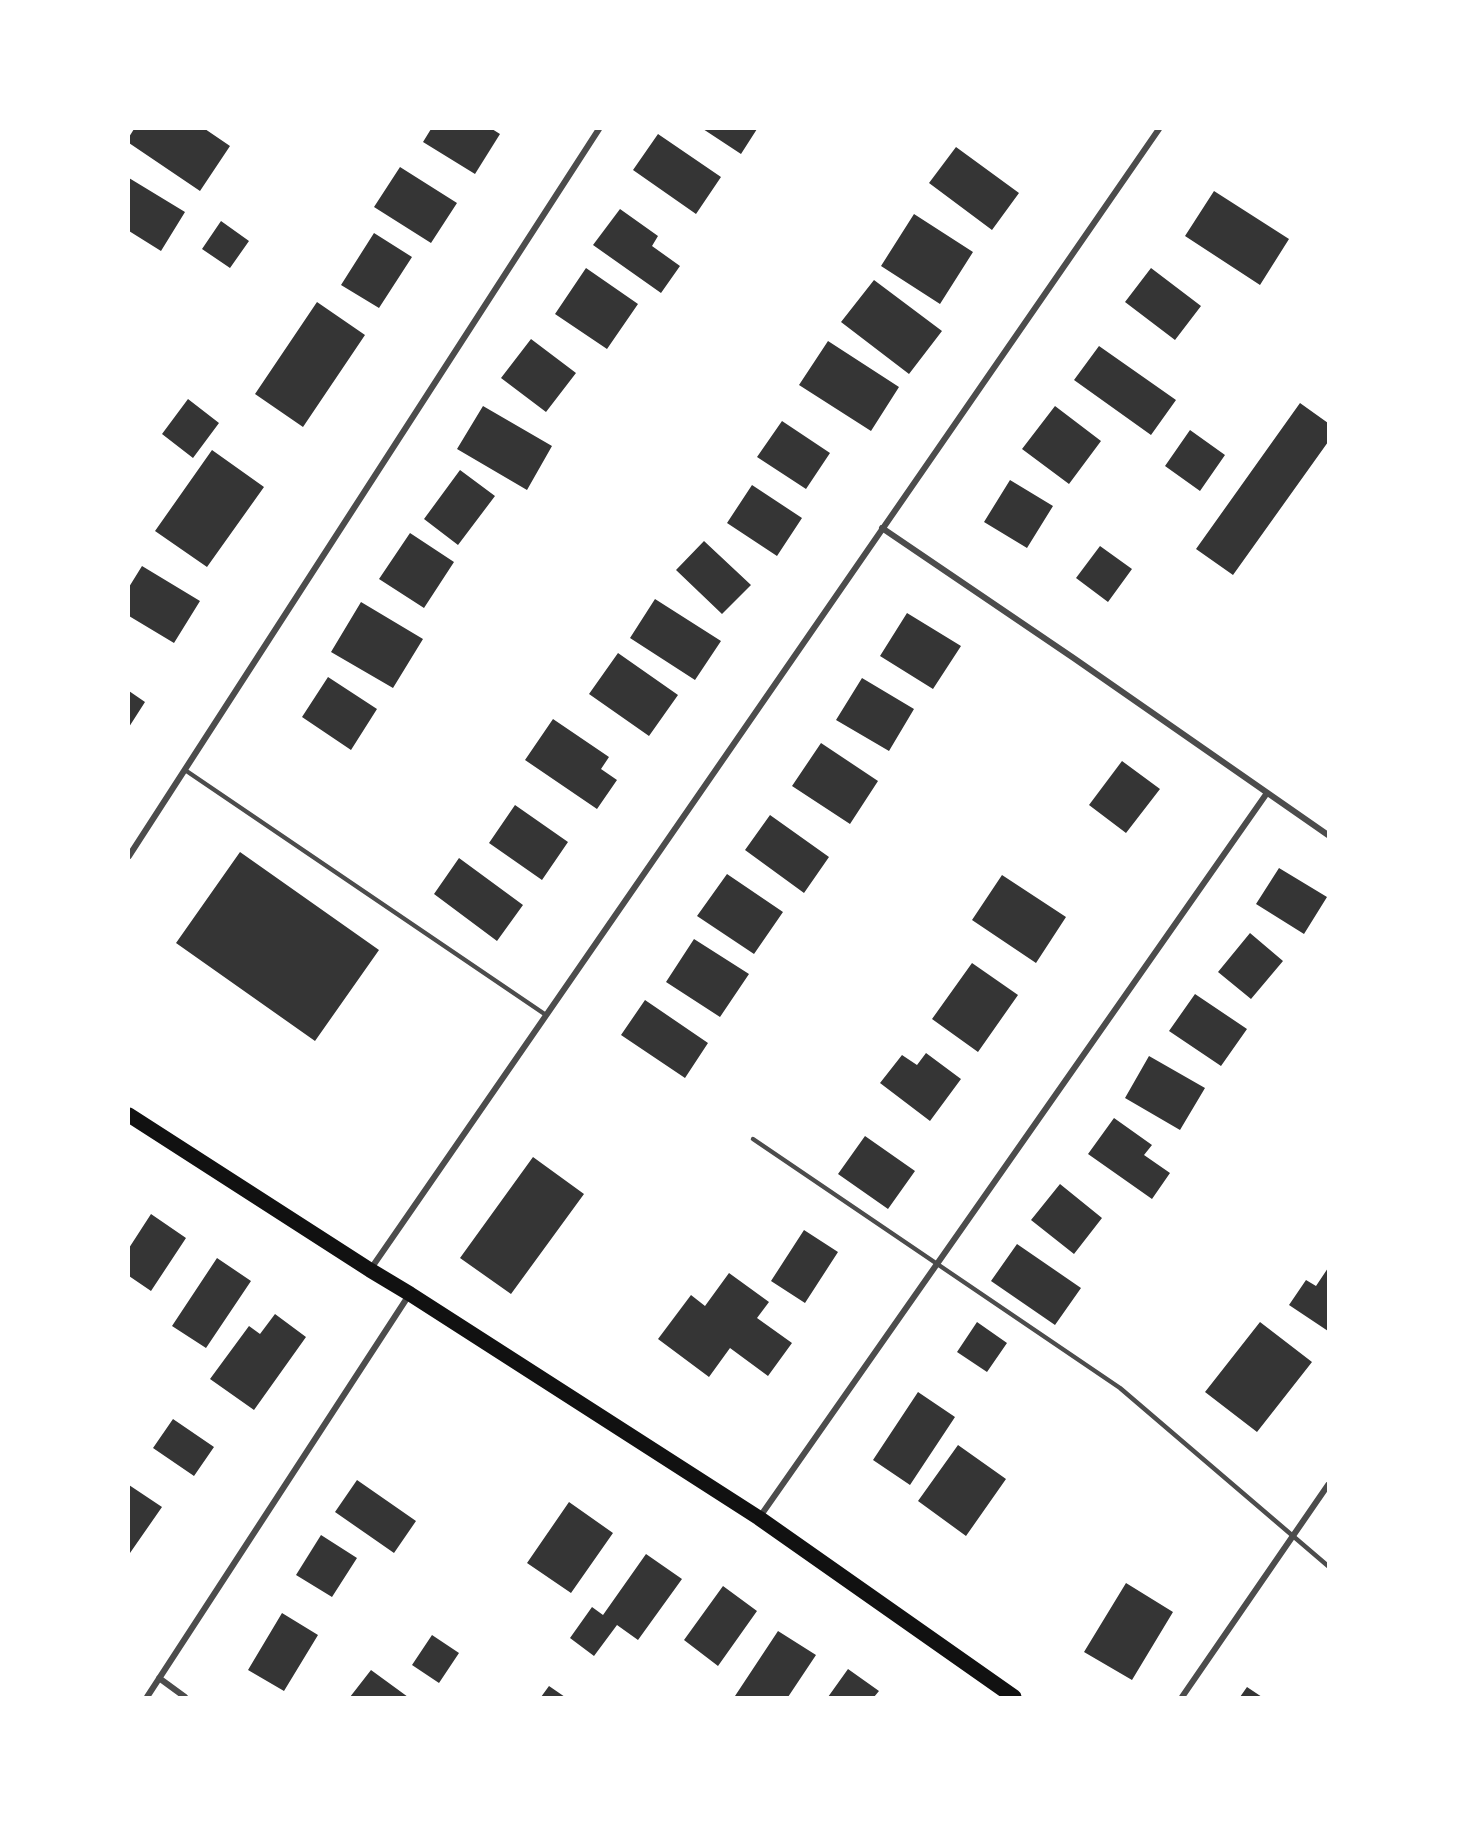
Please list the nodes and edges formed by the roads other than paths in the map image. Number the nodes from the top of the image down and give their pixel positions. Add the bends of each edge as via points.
1 (599, 129) edge
2 (1159, 129) edge
3 (882, 528) junction
4 (185, 770) junction
5 (1267, 793) junction
6 (1328, 835) edge
7 (129, 856) edge
8 (546, 1015) junction
9 (129, 1115) edge
10 (753, 1139) dead end
11 (937, 1265) junction
12 (370, 1270) junction
13 (410, 1294) junction
14 (1328, 1485) edge
15 (759, 1518) junction
16 (1293, 1536) junction
17 (1328, 1566) edge
18 (159, 1678) junction
19 (147, 1697) edge
20 (185, 1697) edge
21 (1014, 1697) edge
22 (1182, 1697) edge

1 - 4 street
2 - 3 street
3 - 5 street
3 - 8 street
4 - 7 street
4 - 8 lane
5 - 6 street
5 - 11 street
8 - 12 street
9 - 12 main road
10 - 11 lane
11 - 15 street
11 - 16 lane via 1120,1388
12 - 13 main road
13 - 15 main road
13 - 18 street
14 - 16 street
15 - 21 main road
16 - 17 lane
16 - 22 street
18 - 19 street
18 - 20 street

